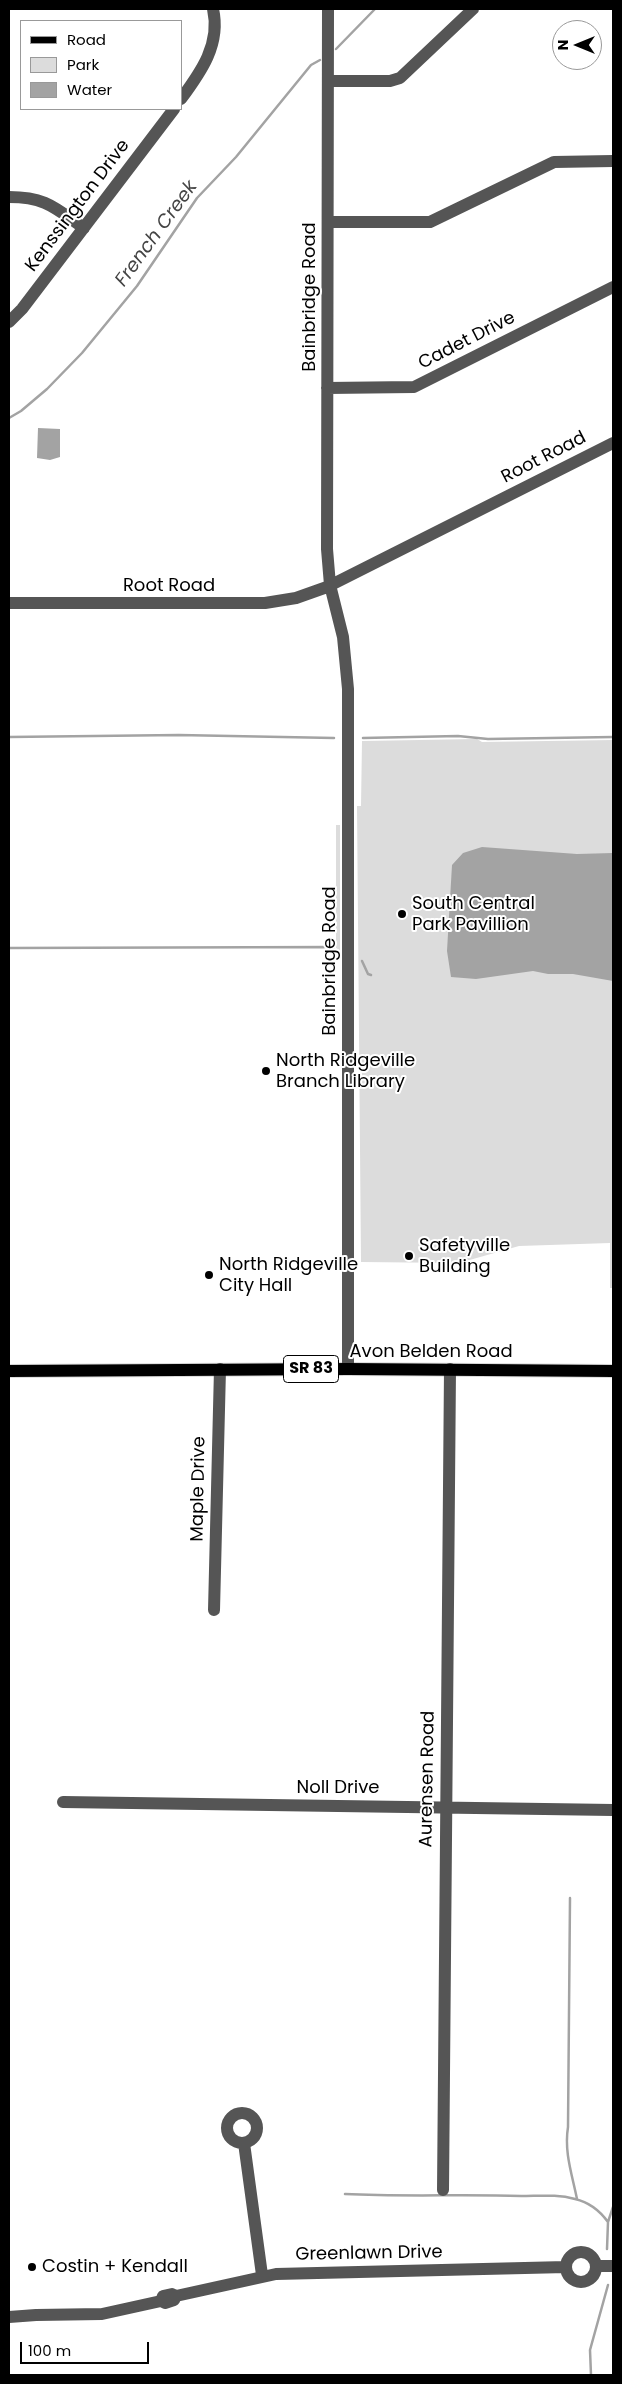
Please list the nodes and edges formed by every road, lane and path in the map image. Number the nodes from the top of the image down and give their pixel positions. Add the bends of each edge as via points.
1 (213, 9) edge
2 (328, 9) edge
3 (473, 9) edge
4 (328, 81) junction
5 (182, 98) edge
6 (173, 110) edge
7 (613, 161) edge
8 (9, 197) edge
9 (328, 222) junction
10 (84, 228) junction
11 (613, 287) edge
12 (9, 322) edge
13 (327, 388) junction
14 (613, 443) edge
15 (328, 586) junction
16 (9, 604) edge
17 (220, 1369) junction
18 (348, 1369) junction
19 (450, 1369) junction
20 (9, 1371) edge
21 (613, 1371) edge
22 (214, 1610) dead end
23 (63, 1802) dead end
24 (445, 1806) junction
25 (613, 1810) edge
26 (244, 2143) dead end
27 (443, 2190) dead end
28 (596, 2266) junction
29 (613, 2266) edge
30 (566, 2267) junction
31 (262, 2276) junction
32 (9, 2317) edge

1 - 5 street via 214,32 208,57
2 - 4 street, Bainbridge Road
3 - 4 street via 400,78 390,81
4 - 9 street, Bainbridge Road
6 - 10 street, Kenssington Drive
7 - 9 street via 554,162 430,222
8 - 10 street via 48,203
9 - 13 street, Bainbridge Road
10 - 12 street, Kenssington Drive
11 - 13 street, Cadet Drive via 414,387
13 - 15 street, Bainbridge Road
14 - 15 street, Root Road
15 - 16 street, Root Road via 296,598 250,604
15 - 18 street, Bainbridge Road via 343,637 348,689
17 - 18 main road, Avon Belden Road / SR 83
17 - 20 main road, Avon Belden Road / SR 83
17 - 22 street, Maple Drive
18 - 19 main road, Avon Belden Road / SR 83
19 - 21 main road, Avon Belden Road / SR 83
19 - 24 street, Aurensen Road
23 - 24 street, Noll Drive
24 - 25 street, Noll Drive
24 - 27 street, Aurensen Road
26 - 31 street
28 - 29 street
28 - 30 street via 591,2256 579,2252 571,2256
28 - 30 street via 593,2276 581,2282 569,2276
30 - 31 street, Greenlawn Drive
31 - 32 street, Greenlawn Drive via 176,2296 165,2303 161,2301 102,2314

